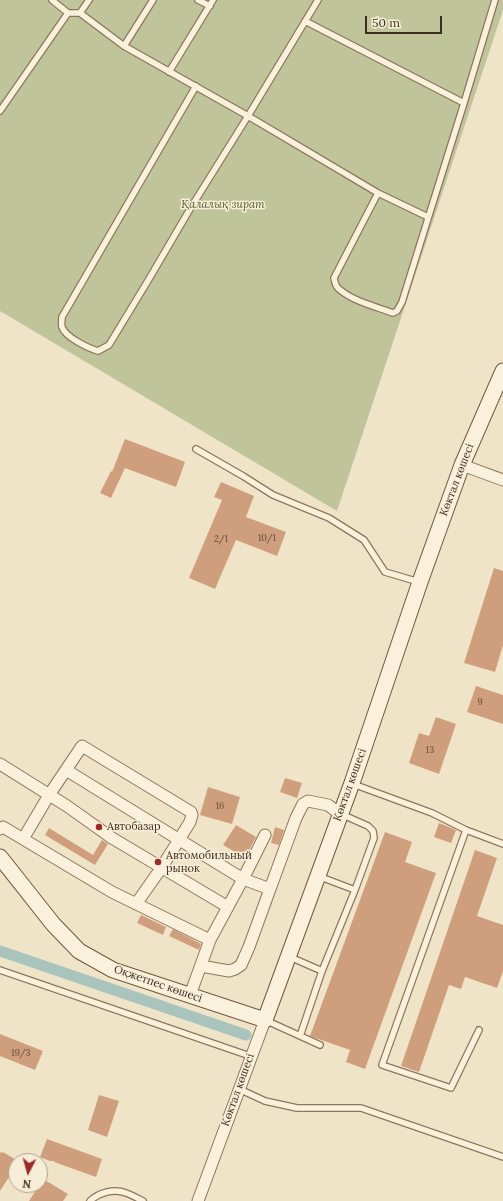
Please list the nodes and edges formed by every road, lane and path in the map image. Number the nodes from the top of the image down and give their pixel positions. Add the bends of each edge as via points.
1 (52, 0) edge
2 (89, 0) edge
3 (153, 0) edge
4 (198, 0) edge
5 (213, 0) edge
6 (318, 0) edge
7 (494, 0) edge
8 (210, 6) junction
9 (68, 13) junction
10 (80, 13) junction
11 (305, 21) junction
12 (124, 46) junction
13 (170, 72) junction
14 (196, 86) junction
15 (464, 103) junction
16 (0, 111) edge
17 (248, 116) junction
18 (378, 193) junction
19 (428, 218) junction
20 (503, 370) edge
21 (196, 449) dead end
22 (462, 465) junction
23 (503, 480) edge
24 (420, 582) junction
25 (0, 764) edge
26 (66, 770) junction
27 (352, 783) junction
28 (49, 795) junction
29 (340, 814) junction
30 (1, 826) edge
31 (466, 830) junction
32 (265, 835) dead end
33 (23, 839) junction
34 (179, 839) junction
35 (503, 844) edge
36 (0, 856) edge
37 (162, 867) junction
38 (317, 876) junction
39 (243, 879) junction
40 (270, 889) junction
41 (355, 890) junction
42 (136, 904) junction
43 (228, 907) junction
44 (210, 940) junction
45 (288, 956) junction
46 (201, 966) junction
47 (0, 970) edge
48 (322, 971) junction
49 (190, 995) junction
50 (265, 1020) junction
51 (479, 1030) dead end
52 (300, 1036) junction
53 (320, 1045) dead end
54 (250, 1056) junction
55 (239, 1089) junction
56 (503, 1158) edge
57 (90, 1201) edge
58 (143, 1201) edge
59 (198, 1201) edge

1 - 9 lane
2 - 10 lane
3 - 12 lane
4 - 8 lane
5 - 8 lane
6 - 11 lane
7 - 15 lane
8 - 13 lane
9 - 10 lane
9 - 16 lane
10 - 12 lane
11 - 15 lane
11 - 17 lane
12 - 13 lane
13 - 14 lane
14 - 17 lane
14 - 17 lane via 62,317 64,332 86,347 98,351 109,345
15 - 19 lane
17 - 18 lane
18 - 19 lane
18 - 19 lane via 334,278 338,289 352,298 393,314 397,311
20 - 22 street, Көктал көшесі
21 - 24 lane via 273,495 329,518 364,540 385,572
22 - 23 street
22 - 24 street, Көктал көшесі
24 - 27 street, Көктал көшесі
25 - 28 street
26 - 28 street
26 - 34 street
26 - 34 street via 82,746 191,812 190,822
27 - 29 street, Көктал көшесі
27 - 31 lane via 432,813
28 - 33 street
28 - 37 street via 112,838
29 - 38 street, Көктал көшесі
29 - 40 street via 328,805 308,801 303,804
29 - 41 lane via 368,826 373,831 374,838
30 - 33 street
31 - 35 lane
31 - 51 lane via 382,1065 450,1088
32 - 39 street
33 - 42 street
34 - 37 street
34 - 39 street
36 - 49 street, Оқжетпес көшесі via 53,924 79,951 113,970
37 - 42 street
37 - 43 street
38 - 41 lane
38 - 45 street, Көктал көшесі
39 - 40 street
39 - 43 street
40 - 46 street via 241,965 229,971
41 - 48 lane
42 - 44 street
43 - 44 street
44 - 46 street
45 - 48 lane
45 - 50 street, Көктал көшесі
46 - 49 street
47 - 54 lane
48 - 52 lane
49 - 50 street, Оқжетпес көшесі
50 - 52 lane
50 - 54 street, Көктал көшесі
52 - 53 lane
54 - 55 street, Көктал көшесі
55 - 56 lane via 264,1101 297,1108 361,1108
55 - 59 street, Көктал көшесі
57 - 58 lane via 104,1193 124,1192

